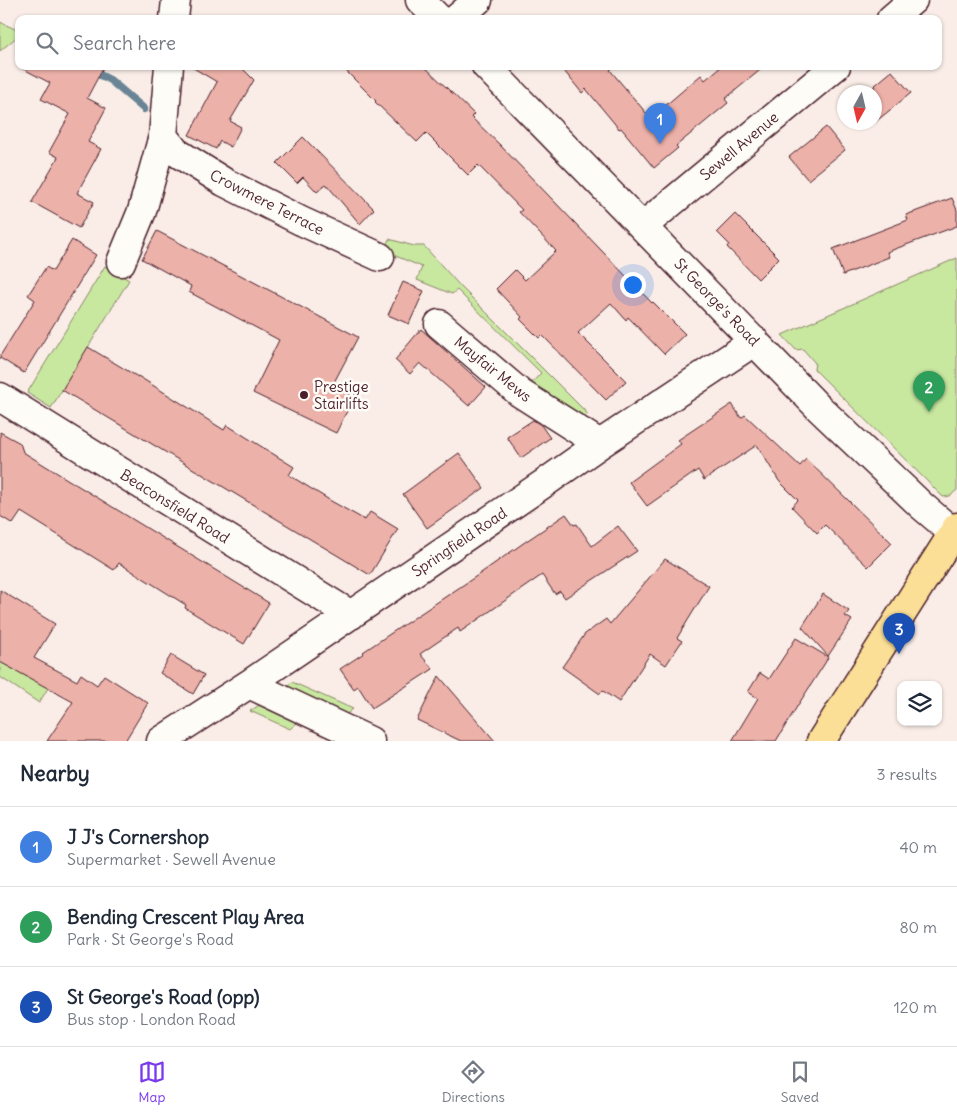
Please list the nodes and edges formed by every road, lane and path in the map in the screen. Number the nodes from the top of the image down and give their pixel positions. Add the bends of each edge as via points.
1 (176, 0) edge
2 (420, 0) edge
3 (478, 0) edge
4 (913, 0) edge
5 (174, 15) edge
6 (435, 15) edge
7 (461, 15) edge
8 (896, 15) edge
9 (170, 70) edge
10 (490, 70) edge
11 (831, 70) edge
12 (163, 136) junction
13 (643, 226) junction
14 (380, 257) dead end
15 (121, 262) dead end
16 (439, 324) dead end
17 (755, 341) junction
18 (0, 397) edge
19 (600, 444) junction
20 (955, 534) edge
21 (350, 615) junction
22 (249, 684) junction
23 (161, 741) edge
24 (370, 741) edge
25 (820, 741) edge

1 - 5 street
2 - 6 street
3 - 7 street
4 - 8 street
9 - 12 street
10 - 13 street, St George's Road
11 - 13 street, Sewell Avenue
12 - 14 street, Crowmere Terrace via 176,152 224,182
12 - 15 street via 142,211
13 - 17 street, St George's Road
16 - 19 street, Mayfair Mews via 520,393
17 - 19 street, Springfield Road
17 - 20 street, St George's Road via 826,414
18 - 21 street, Beaconsfield Road
19 - 21 street, Springfield Road
20 - 25 main road
21 - 22 street, Springfield Road
22 - 23 street, Springfield Road
22 - 24 street

